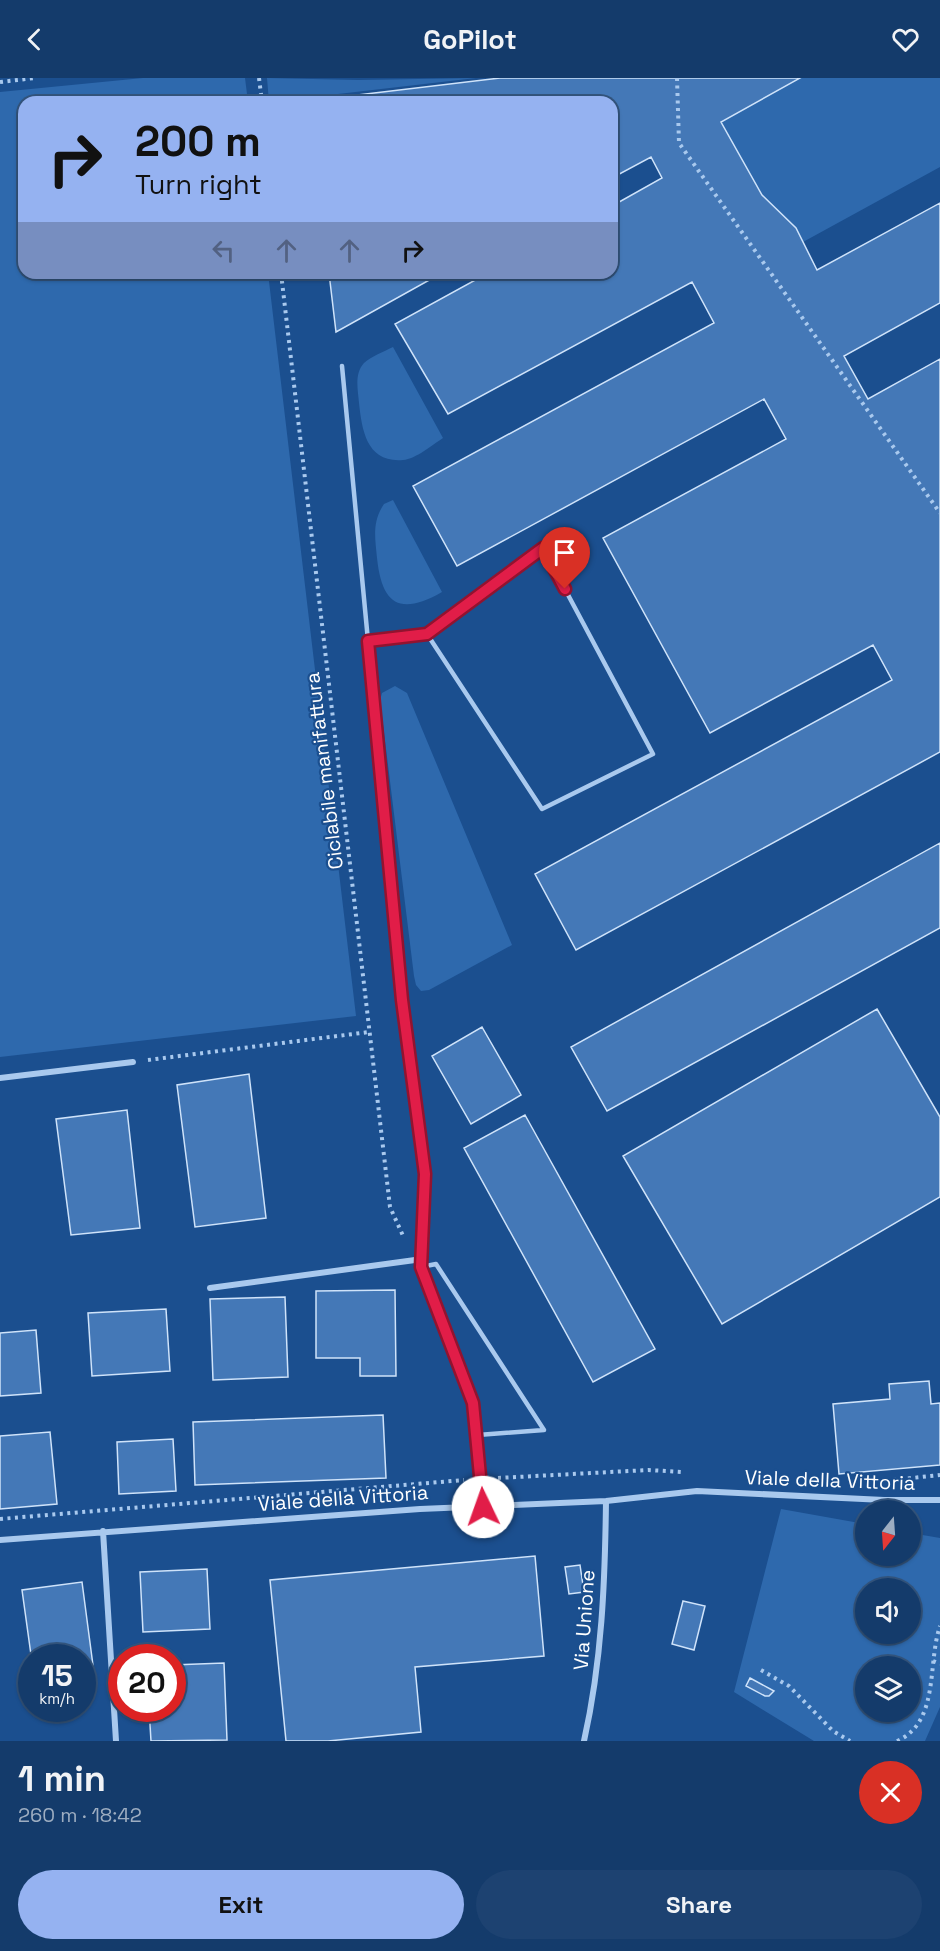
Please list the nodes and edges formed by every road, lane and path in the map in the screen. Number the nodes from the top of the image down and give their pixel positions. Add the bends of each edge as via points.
1 (35, 78) edge
2 (259, 78) edge
3 (678, 78) edge
4 (0, 82) edge
5 (261, 96) edge
6 (283, 279) edge
7 (342, 366) dead end
8 (940, 513) edge
9 (427, 634) junction
10 (368, 641) junction
11 (369, 1032) junction
12 (133, 1062) joint
13 (0, 1078) edge
14 (415, 1260) junction
15 (421, 1267) junction
16 (210, 1288) dead end
17 (478, 1435) junction
18 (417, 1484) dead end
19 (940, 1500) edge
20 (606, 1501) junction
21 (483, 1507) junction
22 (0, 1519) edge
23 (103, 1531) junction
24 (0, 1540) edge
25 (940, 1626) edge
26 (933, 1661) junction
27 (940, 1664) edge
28 (761, 1670) dead end
29 (116, 1741) edge
30 (584, 1741) edge
31 (850, 1741) edge
32 (897, 1741) edge

1 - 4 path
2 - 5 path
3 - 8 path via 679,143
6 - 11 path, Ciclabile manifattura
7 - 10 lane
9 - 9 lane via 543,548 653,754 542,809
9 - 10 lane
10 - 15 lane via 402,1000 425,1174
11 - 12 path
11 - 14 path, Ciclabile manifattura via 390,1207
12 - 13 street
14 - 15 lane
14 - 16 street
15 - 17 lane via 473,1403
15 - 17 lane via 436,1264 544,1430
17 - 21 lane
18 - 22 path
19 - 20 street, Viale della Vittoria via 697,1491
20 - 21 street, Viale della Vittoria
20 - 30 street, Via Unione via 605,1599 597,1680
21 - 23 street, Viale della Vittoria
23 - 24 street, Viale della Vittoria
23 - 29 street
25 - 26 path
26 - 27 path
26 - 32 path via 925,1713 911,1735
28 - 31 path via 789,1686 833,1731

